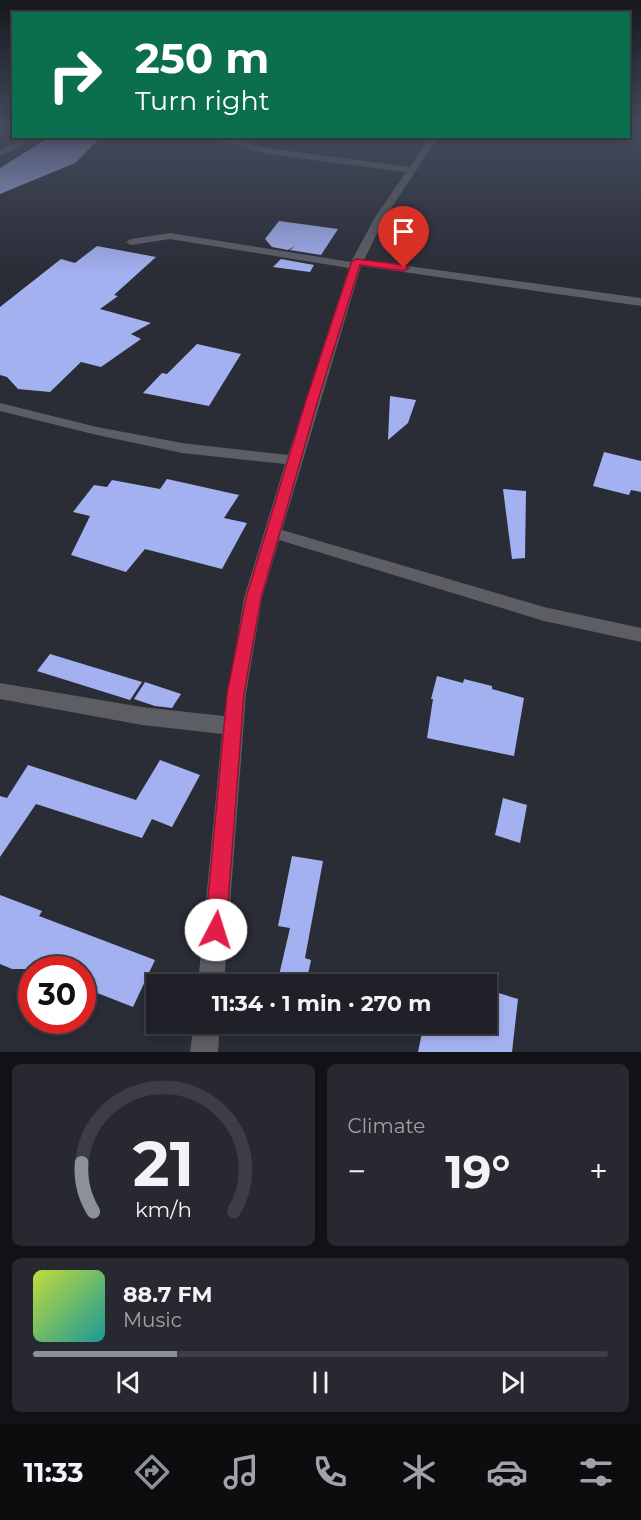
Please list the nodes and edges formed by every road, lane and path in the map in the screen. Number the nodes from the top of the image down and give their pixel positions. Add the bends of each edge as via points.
1 (410, 175) edge
2 (131, 243) dead end
3 (356, 264) junction
4 (641, 302) edge
5 (0, 407) edge
6 (296, 461) junction
7 (273, 533) junction
8 (641, 635) edge
9 (0, 691) edge
10 (234, 726) junction
11 (212, 974) edge
12 (206, 1034) edge
13 (204, 1052) edge

1 - 3 street via 379,219
2 - 3 street via 170,236
3 - 4 street
3 - 6 street
5 - 6 street via 182,448
6 - 7 street
7 - 8 street via 544,614
7 - 10 street via 254,598
9 - 10 street via 142,716
10 - 11 street
12 - 13 street

